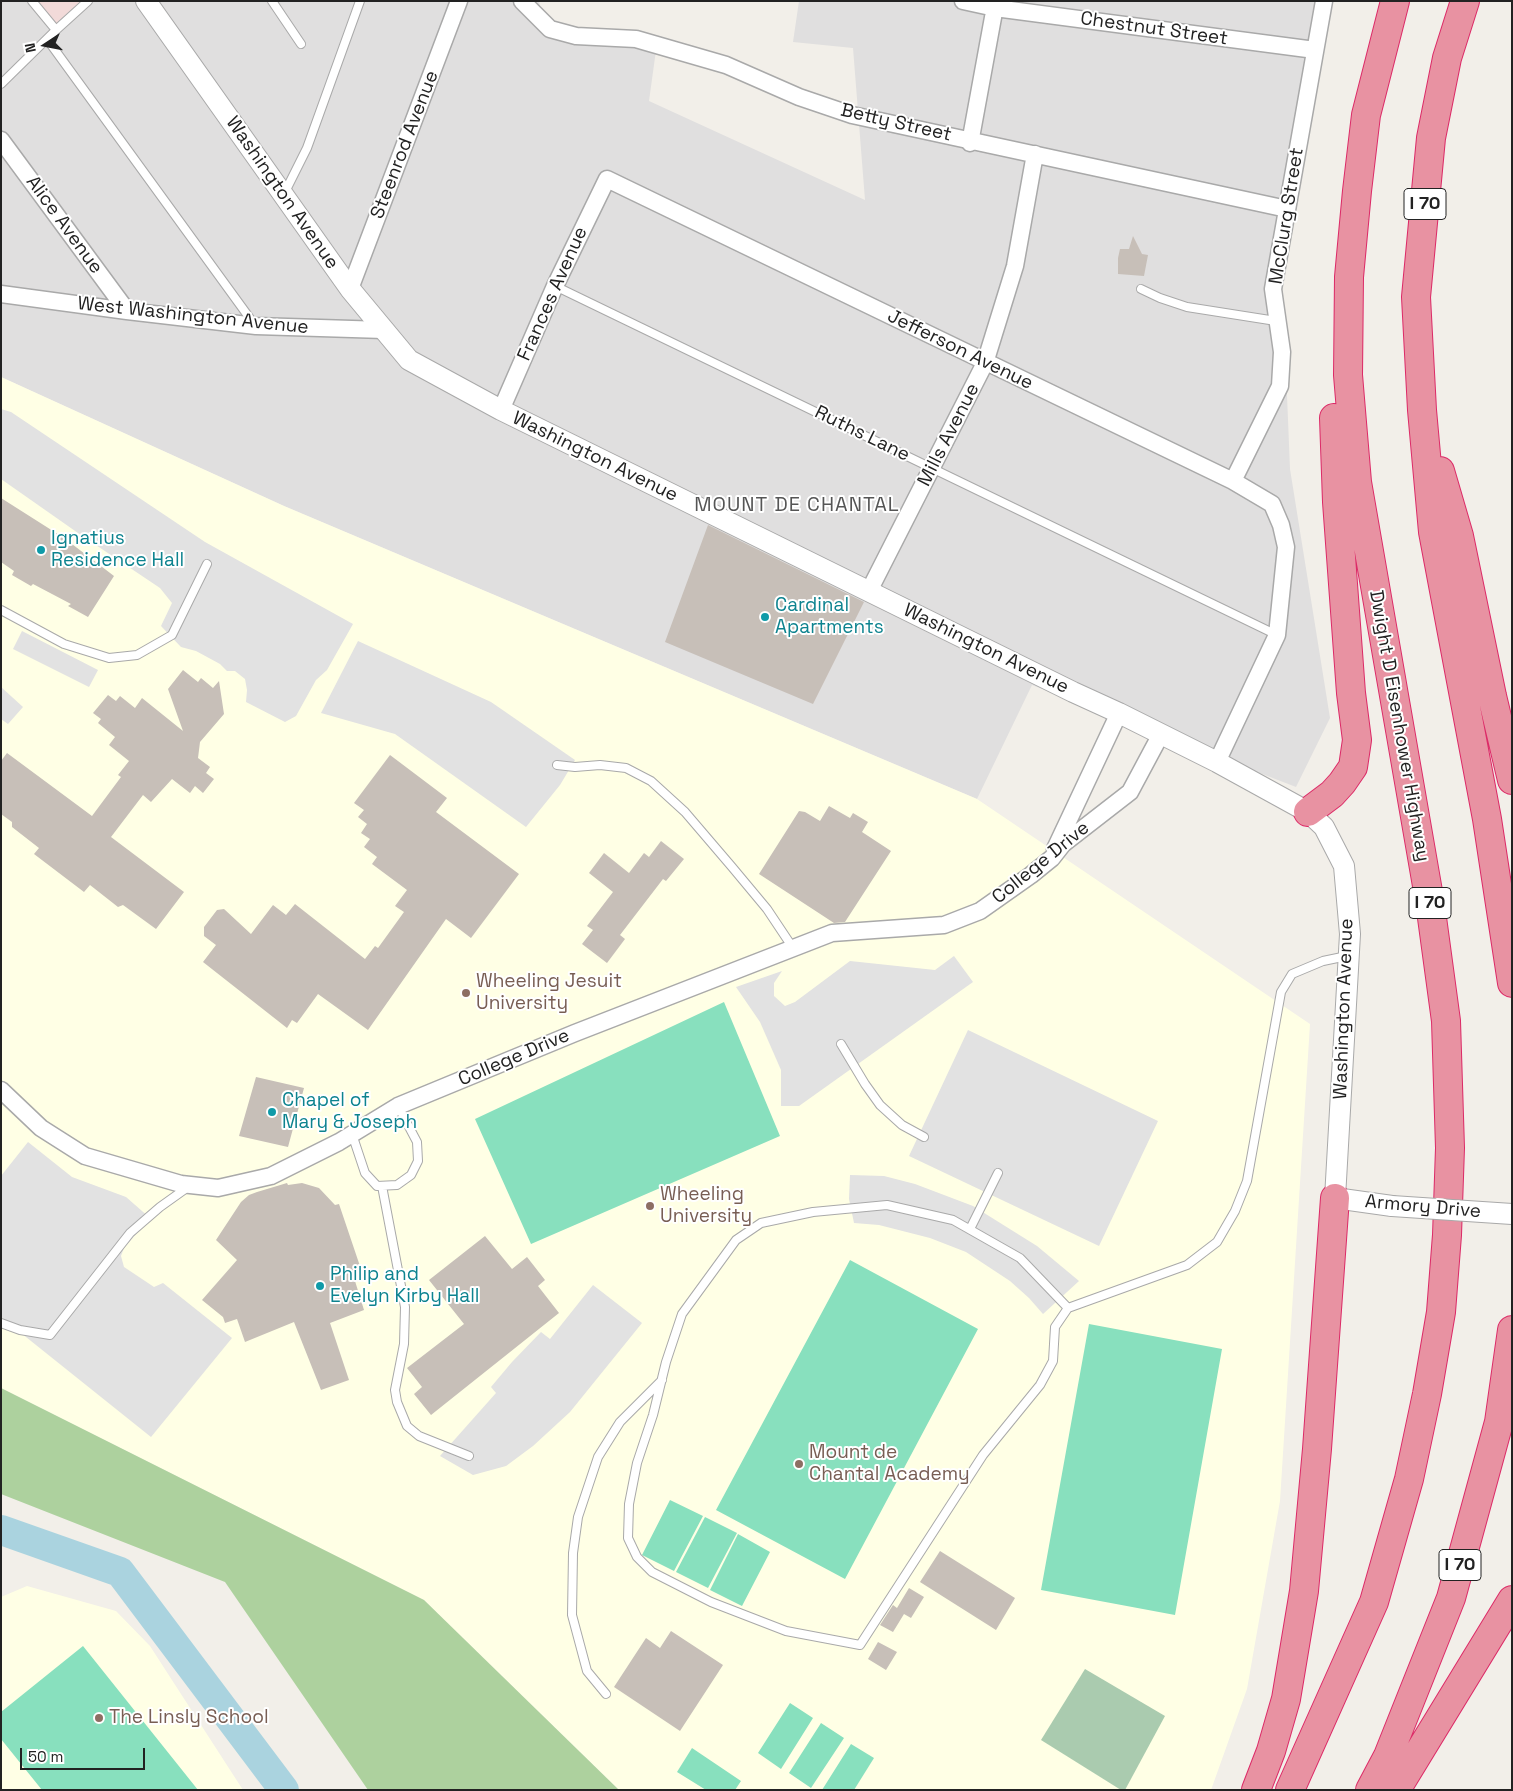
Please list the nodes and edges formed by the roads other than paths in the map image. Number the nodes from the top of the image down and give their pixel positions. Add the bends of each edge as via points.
1 (32, 1) edge
2 (88, 1) edge
3 (146, 1) edge
4 (272, 1) edge
5 (360, 1) edge
6 (459, 1) edge
7 (522, 1) edge
8 (963, 1) edge
9 (1324, 1) edge
10 (1395, 1) edge
11 (1465, 1) edge
12 (995, 4) edge
13 (56, 30) junction
14 (47, 39) junction
15 (301, 44) dead end
16 (1315, 50) junction
17 (1, 84) edge
18 (1, 140) edge
19 (970, 142) junction
20 (1035, 154) junction
21 (607, 180) joint
22 (284, 196) junction
23 (1287, 209) junction
24 (1349, 277) junction
25 (554, 286) junction
26 (350, 289) junction
27 (1141, 289) dead end
28 (1, 294) edge
29 (127, 311) junction
30 (1276, 321) junction
31 (256, 326) junction
32 (384, 330) junction
33 (985, 362) junction
34 (501, 410) junction
35 (1422, 410) junction
36 (932, 468) junction
37 (1233, 481) junction
38 (207, 564) dead end
39 (869, 591) junction
40 (1, 610) edge
41 (1278, 635) junction
42 (1118, 713) junction
43 (1161, 734) junction
44 (1217, 762) junction
45 (557, 765) dead end
46 (1512, 780) edge
47 (1308, 812) junction
48 (1052, 858) junction
49 (793, 948) junction
50 (1349, 956) junction
51 (1512, 982) edge
52 (841, 1044) dead end
53 (1, 1090) edge
54 (398, 1106) junction
55 (352, 1134) junction
56 (924, 1137) dead end
57 (998, 1172) dead end
58 (190, 1185) junction
59 (382, 1186) junction
60 (1335, 1198) junction
61 (1512, 1214) edge
62 (970, 1229) junction
63 (1068, 1308) junction
64 (1, 1323) edge
65 (1512, 1330) edge
66 (662, 1380) junction
67 (469, 1456) dead end
68 (1512, 1600) edge
69 (606, 1694) dead end
70 (1256, 1790) edge
71 (1290, 1790) edge
72 (1370, 1790) edge
73 (1396, 1790) edge

1 - 13 lane
2 - 13 lane
3 - 22 street, Washington Avenue
4 - 15 lane
5 - 22 lane via 307,148
6 - 26 street, Steenrod Avenue
7 - 19 street, Betty Street via 550,29 576,36 636,39 726,65 799,97 852,115
8 - 12 street, Chestnut Street
9 - 16 street, McClurg Street
10 - 24 highway, Dwight D Eisenhower Highway / I 70 via 1366,115
11 - 35 highway, I 70 via 1447,58 1431,138 1416,297
12 - 16 street, Chestnut Street
12 - 19 street
13 - 14 lane
14 - 17 lane
14 - 31 lane
16 - 23 street, McClurg Street
18 - 29 street, Alice Avenue
19 - 20 street, Betty Street
20 - 23 street, Betty Street
20 - 33 street, Mills Avenue via 1014,266
21 - 25 street, Frances Avenue
21 - 33 street, Jefferson Avenue
22 - 26 street, Washington Avenue
23 - 30 street, McClurg Street via 1273,289
24 - 47 highway via 1333,404 1351,693 1357,740 1353,767 1332,794
24 - 71 highway, Dwight D Eisenhower Highway / I 70 via 1348,375 1357,482 1430,903 1446,1021 1450,1148 1447,1235 1441,1312 1409,1479 1374,1602
25 - 34 street, Frances Avenue
25 - 36 lane, Ruths Lane
26 - 32 street, Washington Avenue
27 - 30 lane via 1187,307
28 - 29 street, West Washington Avenue
29 - 31 street, West Washington Avenue
30 - 37 street, McClurg Street via 1282,352 1280,386
31 - 32 street, West Washington Avenue
32 - 34 street, Washington Avenue via 409,360
33 - 36 street, Mills Avenue
33 - 37 street, Jefferson Avenue
34 - 39 street, Washington Avenue
35 - 46 highway via 1459,536
35 - 51 highway, I 70 via 1433,532 1487,819
36 - 39 street, Mills Avenue
36 - 41 lane, Ruths Lane
37 - 41 street, Jefferson Avenue via 1272,504 1281,525 1286,547
38 - 40 lane via 172,635 137,655 109,658 64,644
39 - 42 street, Washington Avenue
41 - 44 street
42 - 43 street, Washington Avenue
42 - 48 street
43 - 44 street, Washington Avenue
43 - 48 street, College Drive via 1130,792 1063,844
44 - 47 street, Washington Avenue
45 - 49 lane via 626,768 651,781 685,812 732,867 767,909
47 - 50 street, Washington Avenue via 1324,828 1344,866
48 - 49 street, College Drive via 980,911 944,925 832,933
49 - 54 street, College Drive
50 - 60 street, Washington Avenue
50 - 63 lane via 1323,961 1292,974 1281,992 1247,1181 1236,1211 1217,1242 1187,1265
52 - 56 lane via 880,1105 902,1125
53 - 58 street, College Drive via 41,1128 84,1156
54 - 55 street, College Drive
54 - 59 lane via 416,1142 418,1161 411,1175 397,1185
55 - 58 street, College Drive via 271,1176 218,1188
55 - 59 lane via 365,1173 376,1186
57 - 62 lane
58 - 64 lane via 130,1234 50,1335
59 - 67 lane via 405,1307 404,1344 395,1390 397,1402 407,1426 419,1436
60 - 61 street, Armory Drive, bridge via 1392,1206
60 - 70 highway via 1304,1591 1286,1699
62 - 63 lane via 1020,1258
62 - 66 lane via 954,1220 887,1205 813,1212 761,1224 736,1240 682,1314
63 - 66 lane via 1055,1326 1052,1361 1040,1385 983,1455 860,1644 786,1631 710,1602 652,1572 637,1557 628,1538 629,1504 637,1463
65 - 72 highway, I 70 via 1499,1422 1451,1598 1388,1756
66 - 69 lane via 620,1422 598,1457 578,1517 573,1553 572,1616 587,1671
68 - 73 highway

